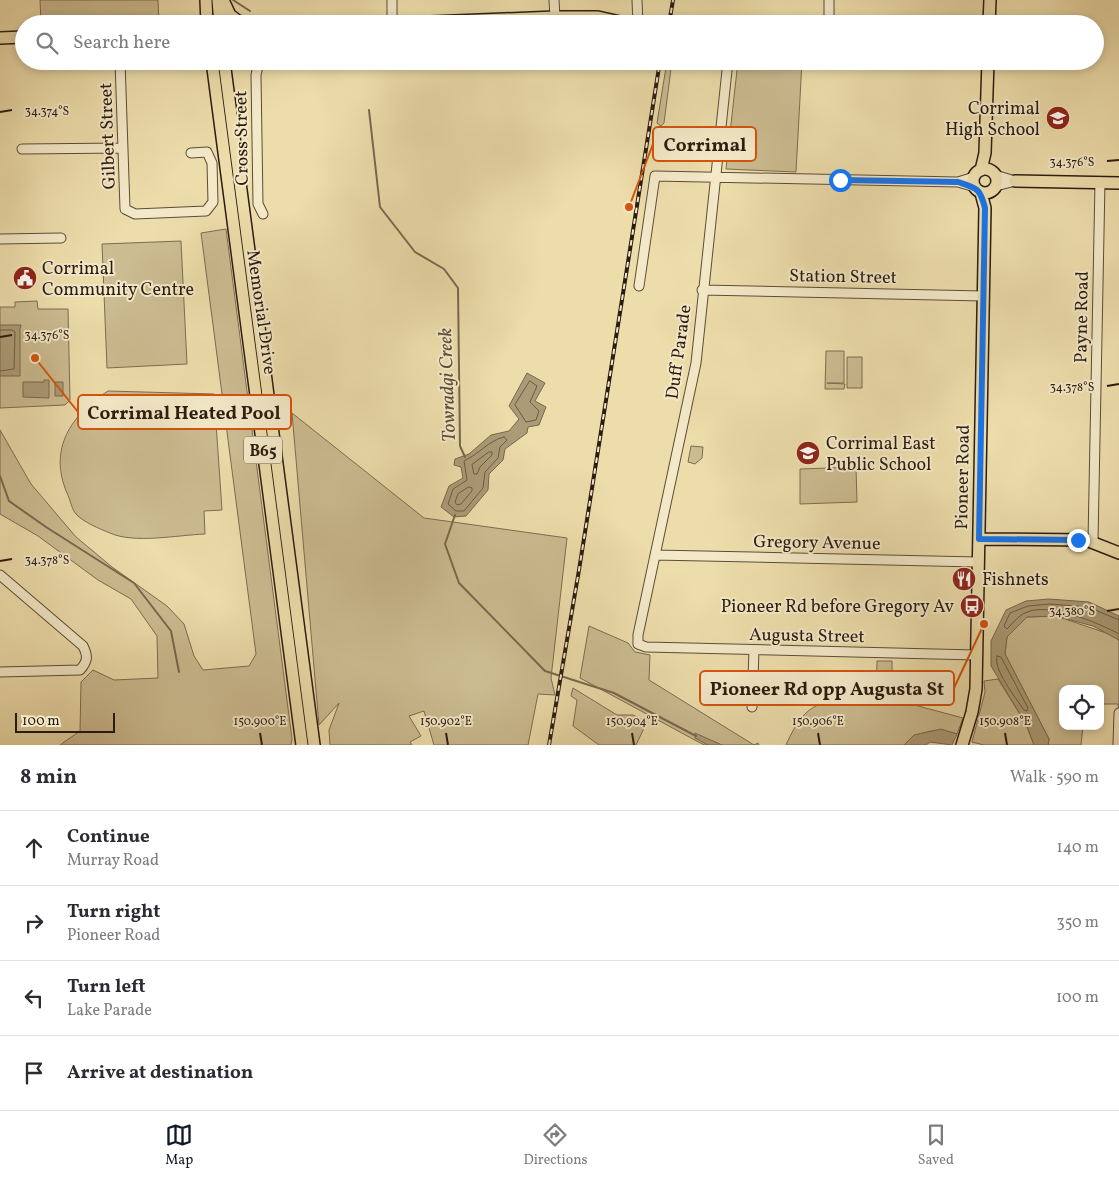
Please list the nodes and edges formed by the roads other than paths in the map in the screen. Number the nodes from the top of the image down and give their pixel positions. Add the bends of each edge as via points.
1 (206, 0) edge
2 (218, 0) edge
3 (223, 0) edge
4 (392, 0) edge
5 (554, 0) edge
6 (638, 0) edge
7 (829, 0) edge
8 (990, 0) edge
9 (207, 15) edge
10 (219, 15) edge
11 (230, 15) edge
12 (392, 15) edge
13 (555, 15) edge
14 (638, 15) edge
15 (829, 15) edge
16 (989, 15) edge
17 (15, 37) edge
18 (0, 38) edge
19 (120, 70) edge
20 (212, 70) edge
21 (225, 70) edge
22 (257, 70) edge
23 (727, 70) edge
24 (988, 70) edge
25 (123, 148) junction
26 (22, 149) dead end
27 (191, 153) dead end
28 (715, 178) junction
29 (985, 181) junction
30 (1015, 181) joint
31 (1100, 182) junction
32 (1119, 183) edge
33 (263, 214) dead end
34 (61, 238) dead end
35 (0, 239) edge
36 (639, 286) dead end
37 (702, 290) junction
38 (983, 296) junction
39 (979, 539) junction
40 (1093, 541) junction
41 (1119, 553) edge
42 (655, 555) junction
43 (978, 562) junction
44 (0, 575) edge
45 (638, 644) joint
46 (754, 650) junction
47 (976, 655) junction
48 (0, 672) edge
49 (752, 707) dead end
50 (1119, 713) edge
51 (302, 745) edge
52 (314, 745) edge
53 (962, 745) edge
54 (1118, 745) edge

1 - 9 main road
2 - 10 main road
3 - 11 main road
4 - 12 street
5 - 13 street
6 - 14 street
7 - 15 street
8 - 16 main road
17 - 18 main road
19 - 25 street, Gilbert Street
20 - 51 main road, Memorial Drive / B65
21 - 52 main road, Memorial Drive / B65
22 - 33 street, Cross Street via 258,204
23 - 28 street, Duff Parade
24 - 29 main road, Pioneer Road
25 - 26 street
25 - 27 street, Gilbert Street via 125,209 135,214 206,211 213,202 212,163 207,152
28 - 29 street
28 - 36 street via 655,176
28 - 37 street, Duff Parade
29 - 30 street
29 - 38 main road, Pioneer Road
30 - 31 main road
31 - 32 main road
31 - 40 street, Payne Road
34 - 35 street
37 - 38 street, Station Street
37 - 42 street, Duff Parade via 696,363
38 - 39 main road, Pioneer Road
39 - 40 main road
39 - 43 main road, Pioneer Road
40 - 41 main road
42 - 43 street, Gregory Avenue
42 - 45 street, Duff Parade
43 - 47 main road, Pioneer Road
44 - 48 street via 83,646 87,654 86,663 80,670
45 - 46 street, Augusta Street via 646,647
46 - 47 street, Augusta Street
46 - 49 street
47 - 53 main road, Pioneer Road via 975,697
50 - 54 street

